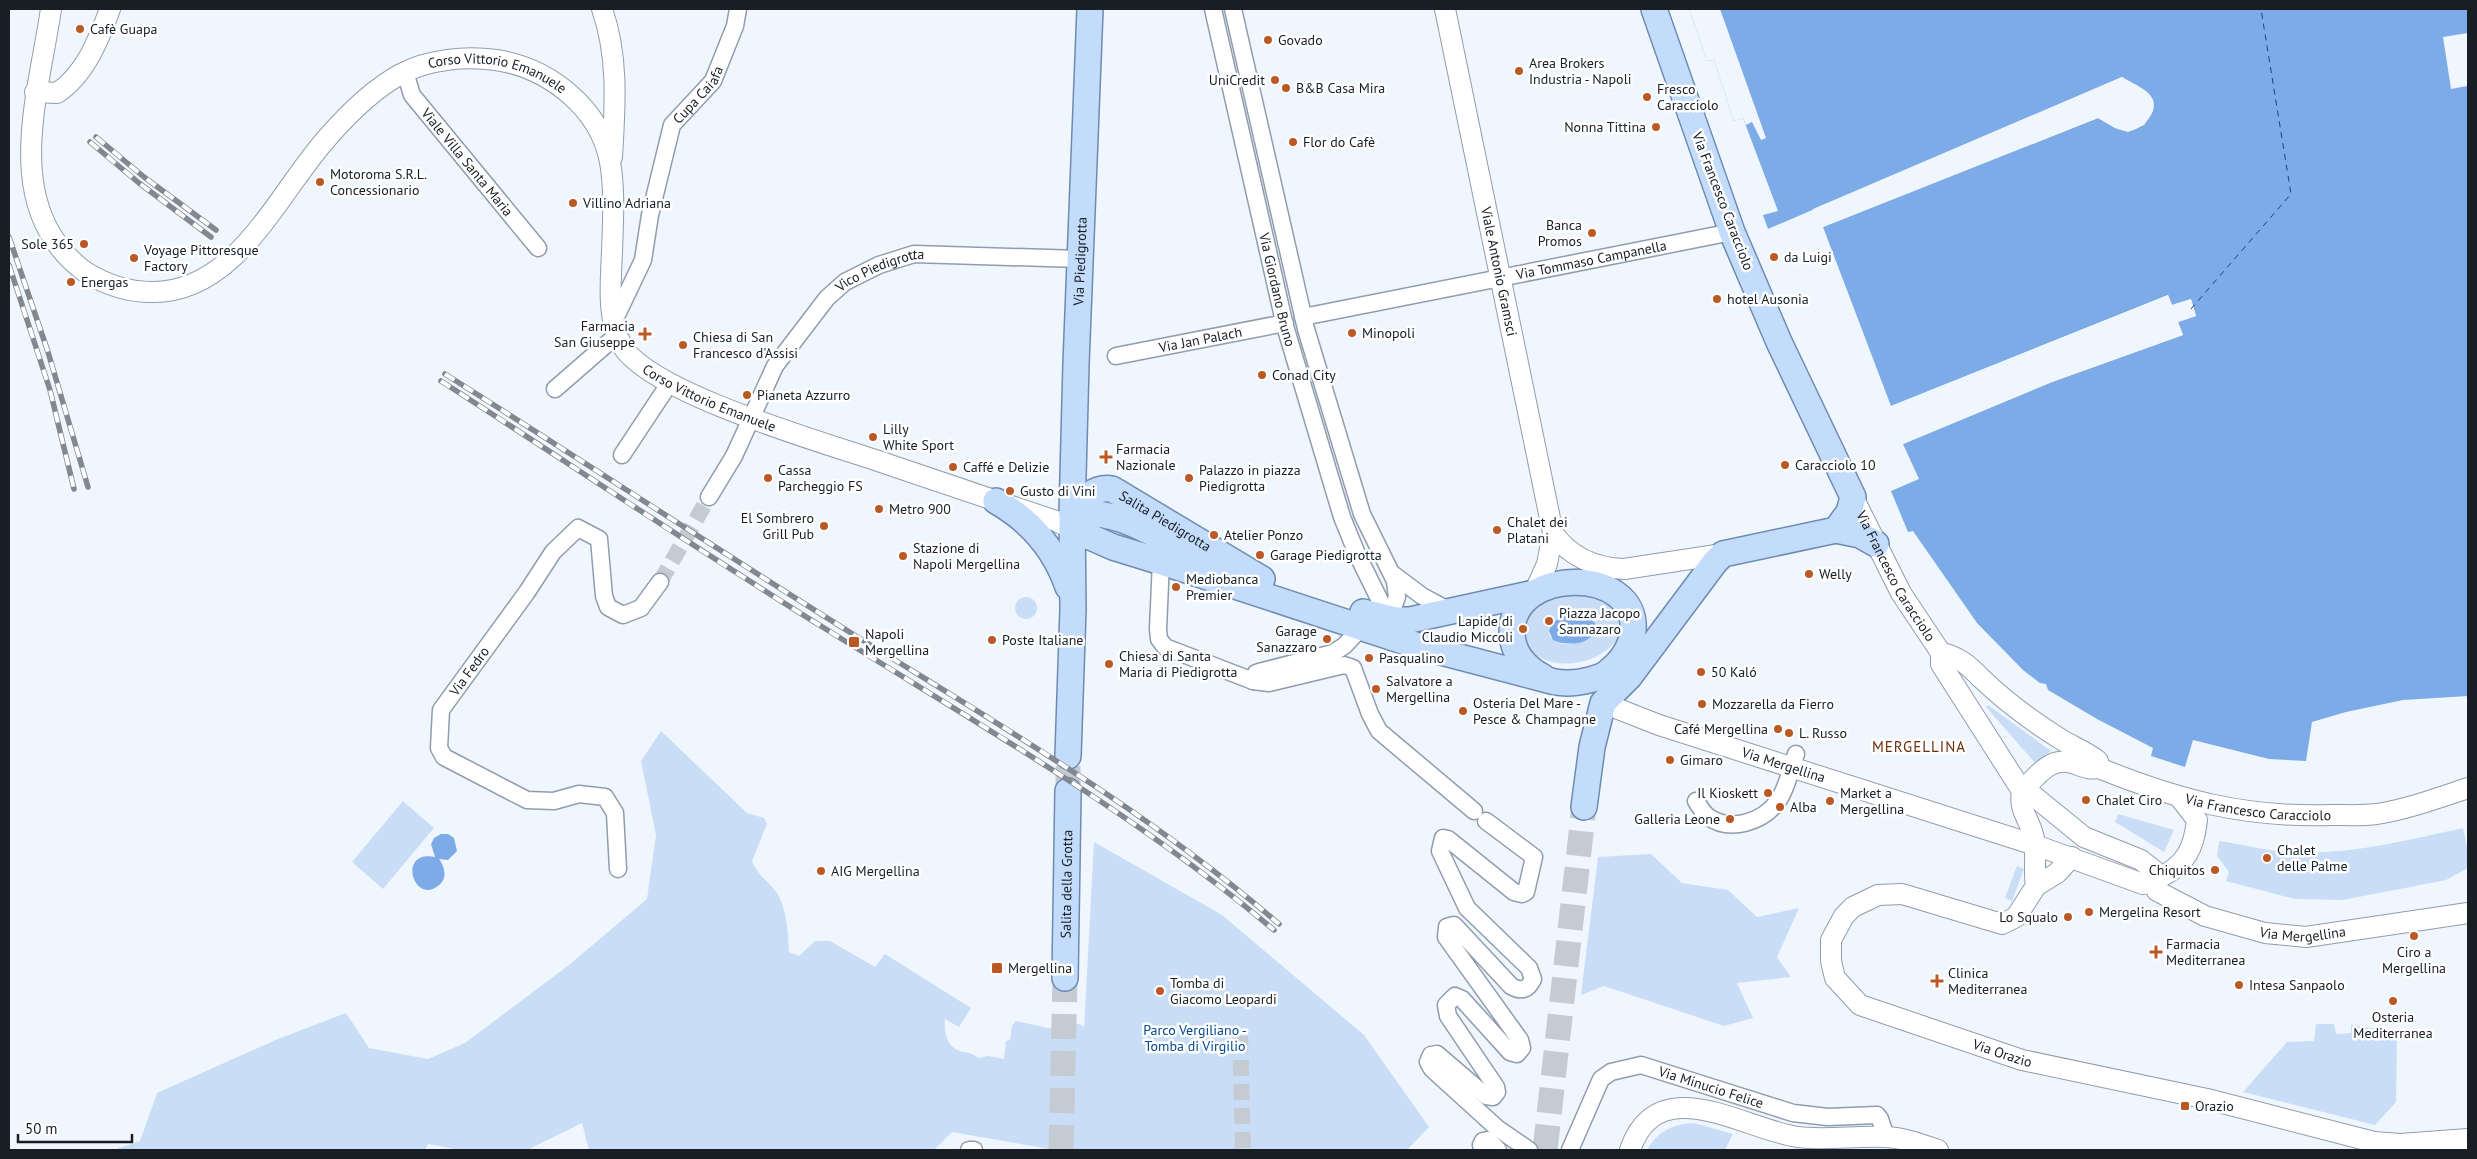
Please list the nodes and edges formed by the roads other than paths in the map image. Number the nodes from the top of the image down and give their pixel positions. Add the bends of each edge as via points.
1 (51, 9) edge
2 (110, 9) edge
3 (602, 9) edge
4 (738, 9) edge
5 (1090, 9) edge
6 (1213, 9) edge
7 (1233, 9) edge
8 (1445, 9) edge
9 (1654, 9) edge
10 (405, 72) junction
11 (614, 74) junction
12 (35, 92) junction
13 (574, 96) junction
14 (611, 174) junction
15 (1732, 232) junction
16 (538, 248) dead end
17 (1080, 259) junction
18 (1500, 278) junction
19 (1303, 317) junction
20 (1285, 323) junction
21 (616, 328) junction
22 (1116, 356) dead end
23 (669, 384) junction
24 (555, 389) dead end
25 (752, 417) junction
26 (622, 455) dead end
27 (709, 497) tunnel mouth
28 (996, 501) junction
29 (1846, 513) junction
30 (1039, 516) joint
31 (1072, 521) junction
32 (1143, 528) junction
33 (1553, 533) junction
34 (1876, 544) junction
35 (1127, 552) junction
36 (1723, 554) junction
37 (1161, 561) junction
38 (1394, 575) junction
39 (1262, 579) junction
40 (660, 582) tunnel mouth
41 (1534, 593) junction
42 (1073, 606) junction
43 (1450, 611) junction
44 (1376, 624) junction
45 (1633, 625) junction
46 (1941, 653) junction
47 (1641, 661) junction
48 (1605, 674) junction
49 (1253, 681) junction
50 (1555, 682) junction
51 (1602, 703) junction
52 (1068, 756) tunnel mouth
53 (1794, 761) junction
54 (2099, 768) junction
55 (2468, 788) edge
56 (2022, 790) junction
57 (1068, 791) tunnel mouth
58 (2180, 798) junction
59 (1696, 801) dead end
60 (1584, 807) tunnel mouth
61 (2035, 845) junction
62 (2072, 857) junction
63 (618, 868) dead end
64 (2157, 880) junction
65 (2036, 886) junction
66 (2468, 913) edge
67 (1065, 978) tunnel mouth
68 (1886, 1137) junction
69 (2468, 1139) edge
70 (1482, 1148) edge
71 (969, 1150) edge
72 (974, 1150) edge
73 (1498, 1150) edge
74 (1529, 1150) edge
75 (1570, 1150) edge
76 (1630, 1150) edge
77 (1938, 1150) edge

1 - 12 street, Corso Vittorio Emanuele
2 - 12 street via 94,47 71,82 57,93
3 - 11 street via 613,50
4 - 21 street, Cupa Caiafa via 713,81 672,125 650,215 643,260
5 - 17 main road, Via Piedigrotta
6 - 20 street, Via Giordano Bruno
7 - 19 street
8 - 18 street, Viale Antonio Gramsci
9 - 15 main road, Via Francesco Caracciolo
10 - 12 street, Corso Vittorio Emanuele via 356,107 326,138 233,257 190,286 164,292 127,290 100,280 71,261 47,234 32,204 26,162
10 - 13 street, Corso Vittorio Emanuele via 458,59 503,61 534,71
10 - 16 street, Viale Villa Santa Maria via 412,95
11 - 13 street via 611,87 603,97 588,101
11 - 14 street
13 - 14 street, Corso Vittorio Emanuele via 600,135 610,160
14 - 21 street, Corso Vittorio Emanuele via 611,286
15 - 18 street, Via Tommaso Campanella
15 - 29 main road, Via Francesco Caracciolo
17 - 25 street, Vico Piedigrotta via 914,254 854,276 827,298 781,356
17 - 31 main road, Via Piedigrotta
18 - 19 street, Via Tommaso Campanella
18 - 33 street, Viale Antonio Gramsci
19 - 38 street via 1362,514
20 - 22 street, Via Jan Palach
20 - 44 street, Via Giordano Bruno
21 - 23 street, Corso Vittorio Emanuele via 632,358
21 - 24 street
23 - 25 street, Corso Vittorio Emanuele
23 - 26 street
25 - 27 street via 734,456
25 - 28 street, Corso Vittorio Emanuele
28 - 30 street, Corso Vittorio Emanuele
28 - 42 main road via 1021,517 1043,539 1060,567
29 - 34 street, Via Francesco Caracciolo
29 - 34 main road via 1860,535
29 - 36 main road
30 - 31 street, Salita Piedigrotta
31 - 32 main road, Salita Piedigrotta via 1101,513
31 - 35 main road, Salita Piedigrotta via 1095,541
31 - 39 main road, Salita Piedigrotta via 1093,492 1112,490
31 - 42 main road, Via Piedigrotta
32 - 35 main road via 1148,538 1144,546
32 - 39 main road, Salita Piedigrotta via 1201,558
33 - 36 street via 1564,547 1582,559 1612,568
33 - 41 street via 1547,564
34 - 46 street, Via Francesco Caracciolo via 1901,594
35 - 37 main road, Salita Piedigrotta
36 - 47 main road
37 - 44 main road, Salita Piedigrotta
37 - 49 street via 1158,629 1161,643 1171,652
38 - 43 street via 1422,596
38 - 44 street via 1397,597
39 - 44 main road, Salita Piedigrotta
40 - 63 street, Via Fedro via 641,608 623,615 608,607 604,596 599,538 578,528 553,552 441,710 439,748 444,757 475,774 528,800 554,801 580,794 605,797 615,813
41 - 43 main road
41 - 45 main road via 1561,584 1598,585 1622,600 1630,611
41 - 50 main road via 1520,606 1514,618 1514,645 1528,667
42 - 52 main road
43 - 44 main road
44 - 49 street via 1338,651 1256,673
44 - 50 main road via 1461,658
45 - 47 main road
45 - 48 main road via 1626,652
46 - 54 street, Via Francesco Caracciolo via 1954,655 2017,709 2092,756 2098,761
46 - 56 street, Via Francesco Caracciolo via 1941,664
47 - 48 main road
47 - 51 main road
48 - 50 main road via 1579,683
49 - 74 street via 1269,683 1349,666 1356,671 1379,731 1534,857 1526,892 1522,894 1514,892 1443,838 1440,852 1467,908 1529,968 1533,979 1531,984 1519,990 1511,986 1454,925 1447,927 1446,937 1520,1040 1522,1048 1518,1054 1510,1052 1464,1001 1455,996 1448,1002 1446,1012 1497,1092 1493,1097 1486,1096 1437,1054 1430,1055 1428,1062 1497,1128
50 - 51 main road, Via Mergellina
51 - 53 street, Via Mergellina via 1659,725
51 - 60 main road
53 - 59 street via 1780,799 1769,813 1750,822 1735,825 1718,822 1706,815
53 - 61 street, Via Mergellina
54 - 56 street via 2089,770 2071,763 2053,762
54 - 58 street, Via Francesco Caracciolo
55 - 58 street, Via Francesco Caracciolo via 2376,814 2295,816 2234,810
56 - 61 street, Via Francesco Caracciolo via 2020,804 2033,832
56 - 64 street, Via Mergellina via 2030,793 2084,838 2141,860 2156,872
57 - 67 main road, Salita della Grotta
58 - 64 street via 2197,820 2195,837 2181,866
61 - 62 street, Via Mergellina
61 - 65 street
62 - 64 street, Via Mergellina via 2144,884
62 - 65 street, Via Orazio via 2057,873
64 - 66 street, Via Mergellina via 2157,891 2193,911 2282,935 2306,937
65 - 69 street, Via Orazio via 2016,917 2002,924 1902,894 1878,895 1862,902 1844,916 1831,940 1835,978 1860,1005 2022,1060 2208,1099 2374,1142 2400,1144
68 - 75 street, Via Minucio Felice via 1877,1115 1828,1117 1793,1113 1641,1065 1611,1072 1601,1079
68 - 76 street via 1796,1137 1714,1111 1689,1108 1658,1115 1642,1129
68 - 77 street
70 - 73 street via 1482,1141 1488,1140
71 - 72 street

